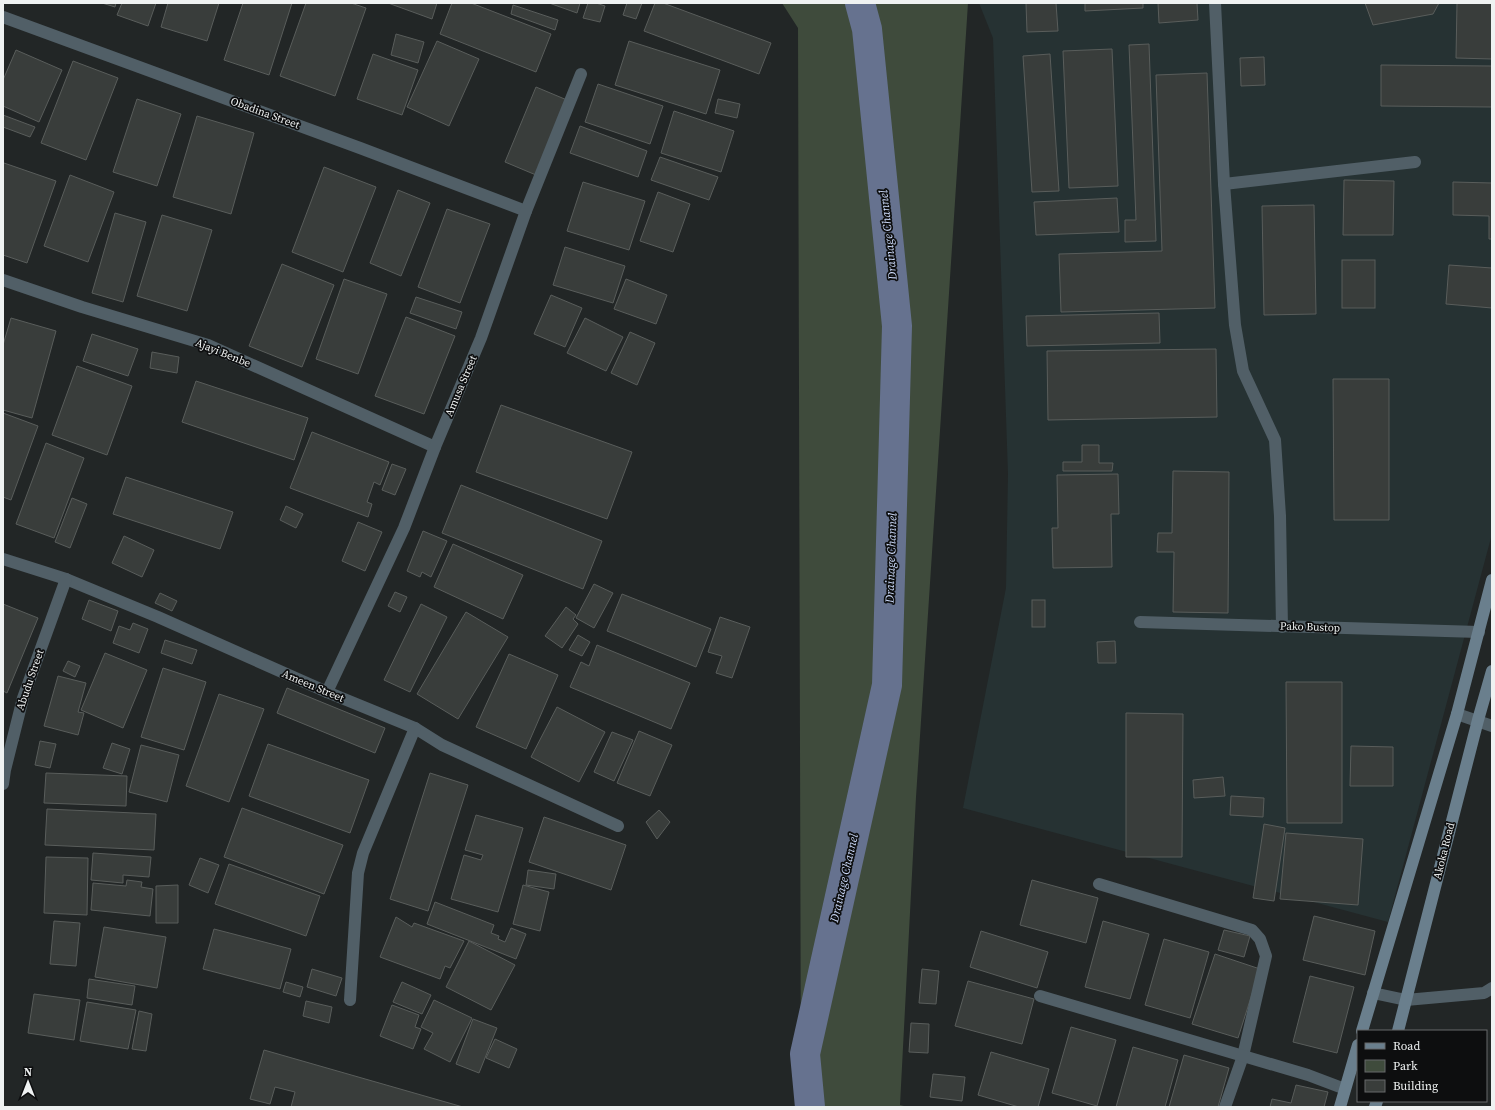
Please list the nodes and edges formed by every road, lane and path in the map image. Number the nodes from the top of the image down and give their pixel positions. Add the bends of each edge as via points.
1 (1215, 3) edge
2 (3, 17) edge
3 (581, 74) dead end
4 (1415, 162) dead end
5 (1224, 184) junction
6 (526, 211) junction
7 (3, 280) edge
8 (435, 447) junction
9 (3, 559) edge
10 (66, 580) junction
11 (1492, 580) edge
12 (1140, 622) dead end
13 (1282, 627) junction
14 (1479, 632) junction
15 (1492, 671) edge
16 (327, 692) junction
17 (1457, 714) junction
18 (1478, 720) junction
19 (1492, 726) edge
20 (415, 728) junction
21 (3, 784) edge
22 (618, 826) dead end
23 (1099, 884) dead end
24 (1492, 988) edge
25 (1373, 993) junction
26 (1040, 996) dead end
27 (350, 1000) dead end
28 (1406, 1000) junction
29 (1362, 1030) edge
30 (1398, 1030) edge
31 (1357, 1048) edge
32 (1243, 1056) junction
33 (1345, 1090) junction
34 (1225, 1107) edge
35 (1340, 1107) edge

1 - 5 street
2 - 6 street, Obadina Street via 346,142
3 - 6 street, Amusa Street
4 - 5 street
5 - 13 street via 1235,325 1243,371 1275,440 1280,516
6 - 8 street, Amusa Street via 481,338
7 - 8 street, Ajayi Benbe via 208,345
8 - 16 street, Amusa Street via 404,528
9 - 10 street, Ameen Street
10 - 16 street, Ameen Street via 158,617
10 - 21 street, Abudu Street via 23,698
11 - 14 main road
12 - 13 street, Pako Bustop
13 - 14 street, Pako Bustop
14 - 17 main road
15 - 18 main road, Akoka Road
16 - 20 street, Ameen Street
17 - 18 street
17 - 25 main road
18 - 19 street
18 - 28 main road, Akoka Road
20 - 22 street, Ameen Street via 442,744
20 - 27 street via 363,853 358,874
23 - 32 street via 1252,930 1260,939 1266,956
24 - 28 street via 1484,993
25 - 28 street
25 - 29 main road
26 - 32 street
28 - 30 main road, Akoka Road
31 - 33 main road
32 - 33 street via 1308,1075
32 - 34 street
33 - 35 main road

